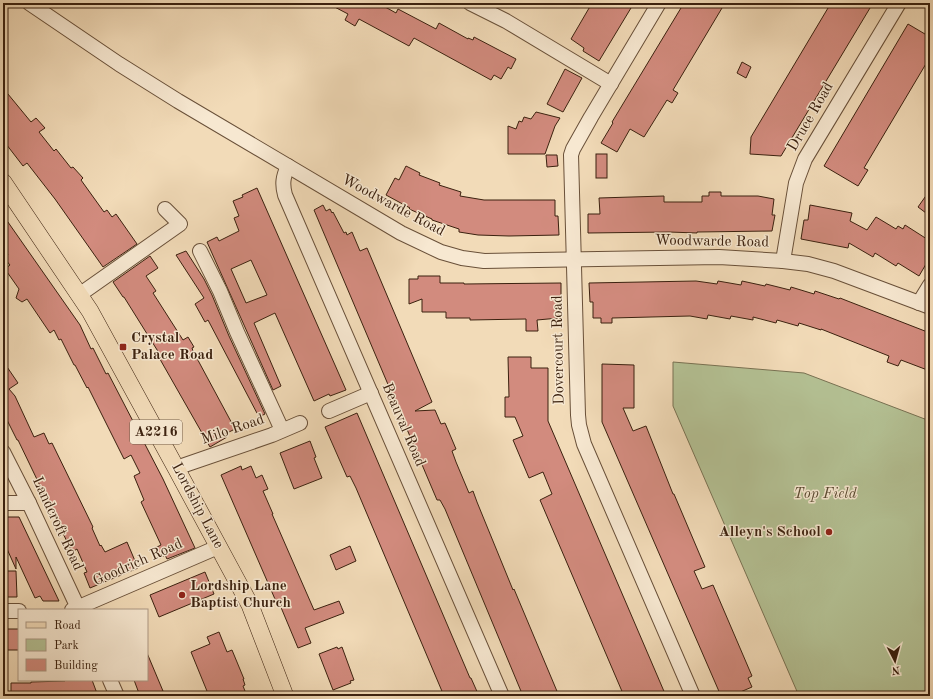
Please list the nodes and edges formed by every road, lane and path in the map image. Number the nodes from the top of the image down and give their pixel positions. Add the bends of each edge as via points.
1 (29, 3) edge
2 (470, 3) edge
3 (659, 3) edge
4 (900, 3) edge
5 (610, 84) junction
6 (288, 166) junction
7 (3, 182) edge
8 (165, 209) dead end
9 (200, 251) dead end
10 (575, 259) junction
11 (783, 261) junction
12 (930, 284) edge
13 (79, 295) junction
14 (925, 305) edge
15 (371, 393) junction
16 (329, 411) dead end
17 (300, 423) dead end
18 (282, 430) junction
19 (3, 452) edge
20 (176, 468) junction
21 (3, 503) edge
22 (29, 503) junction
23 (218, 546) junction
24 (76, 609) edge
25 (3, 611) edge
26 (18, 611) edge
27 (110, 681) edge
28 (117, 696) edge
29 (285, 696) edge
30 (502, 696) edge
31 (693, 696) edge

1 - 6 street, Woodwarde Road via 119,64
2 - 5 street via 506,21
3 - 5 street, Dovercourt Road
4 - 11 street, Druce Road via 805,159 796,183
5 - 10 street, Dovercourt Road via 571,155
6 - 10 street, Woodwarde Road via 407,236 452,255 484,261
6 - 15 street, Beauval Road via 282,183 285,195
7 - 13 main road, Lordship Lane / A2216
8 - 13 street via 180,224
9 - 18 street
10 - 11 street, Woodwarde Road via 719,257
10 - 31 street, Dovercourt Road via 578,415 581,434
11 - 14 street, Woodwarde Road via 834,271
12 - 14 street
13 - 20 main road, Lordship Lane / A2216
15 - 16 street
15 - 30 street, Beauval Road
17 - 18 street, Milo Road
18 - 20 street, Milo Road
19 - 22 street, Landcroft Road
20 - 23 main road, Lordship Lane / A2216
21 - 22 street
22 - 24 street, Landcroft Road
23 - 24 street, Goodrich Road
23 - 29 main road, Lordship Lane / A2216 via 250,605
25 - 26 street
27 - 28 street

